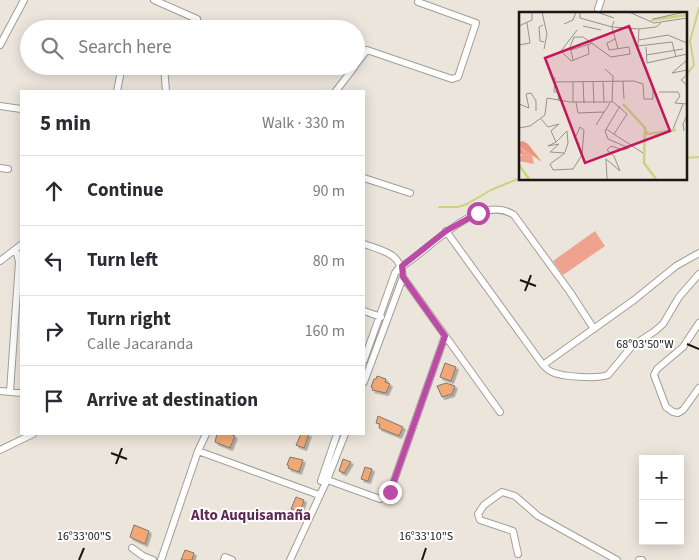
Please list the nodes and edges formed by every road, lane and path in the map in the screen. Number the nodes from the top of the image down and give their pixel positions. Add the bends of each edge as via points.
1 (24, 0) edge
2 (154, 0) edge
3 (601, 0) edge
4 (418, 2) dead end
5 (598, 10) dead end
6 (197, 19) dead end
7 (0, 45) edge
8 (365, 52) edge
9 (120, 75) edge
10 (165, 75) edge
11 (348, 75) edge
12 (117, 90) edge
13 (166, 90) edge
14 (337, 90) edge
15 (0, 106) edge
16 (20, 109) edge
17 (0, 168) edge
18 (8, 169) dead end
19 (365, 178) edge
20 (410, 193) dead end
21 (446, 231) junction
22 (365, 244) edge
23 (19, 247) edge
24 (699, 253) edge
25 (0, 261) edge
26 (402, 266) junction
27 (699, 274) edge
28 (403, 277) junction
29 (19, 282) edge
30 (365, 311) edge
31 (379, 317) junction
32 (387, 319) junction
33 (699, 323) edge
34 (594, 329) junction
35 (445, 336) junction
36 (365, 357) edge
37 (543, 365) junction
38 (365, 375) edge
39 (699, 388) edge
40 (0, 391) edge
41 (10, 392) junction
42 (20, 394) edge
43 (500, 412) dead end
44 (31, 435) edge
45 (206, 435) edge
46 (341, 435) edge
47 (0, 450) edge
48 (198, 451) junction
49 (325, 479) junction
50 (319, 495) junction
51 (132, 548) dead end
52 (518, 554) dead end
53 (153, 560) edge
54 (161, 560) edge
55 (224, 560) edge
56 (232, 560) edge
57 (290, 560) edge
58 (617, 560) edge

1 - 7 street
2 - 6 street
3 - 5 street
4 - 8 street via 476,23 458,77 452,79 367,50
9 - 12 street
10 - 13 street
11 - 14 street
15 - 16 street
17 - 18 street
19 - 20 street
21 - 26 street
21 - 34 street via 478,213 507,210 514,215
21 - 37 street
22 - 26 street via 389,253
23 - 25 street
23 - 29 street
24 - 34 street via 676,266
26 - 28 street
26 - 31 street via 395,273
27 - 37 street via 663,324 632,346 608,375 595,378 554,373
28 - 32 street
28 - 35 street
29 - 41 street
30 - 31 street
31 - 32 street
31 - 36 street
32 - 38 street
33 - 39 street via 683,347 654,375 666,407 673,412 683,410
34 - 37 street
35 - 43 street
35 - 49 street via 386,497 380,499
40 - 41 street
41 - 42 street
44 - 47 street
45 - 48 street
46 - 49 street
48 - 50 street
48 - 54 street
49 - 50 street
50 - 57 street
51 - 53 street
52 - 58 street via 514,531 480,520 478,514 484,505 502,492 515,496 538,516
55 - 56 street via 225,557

